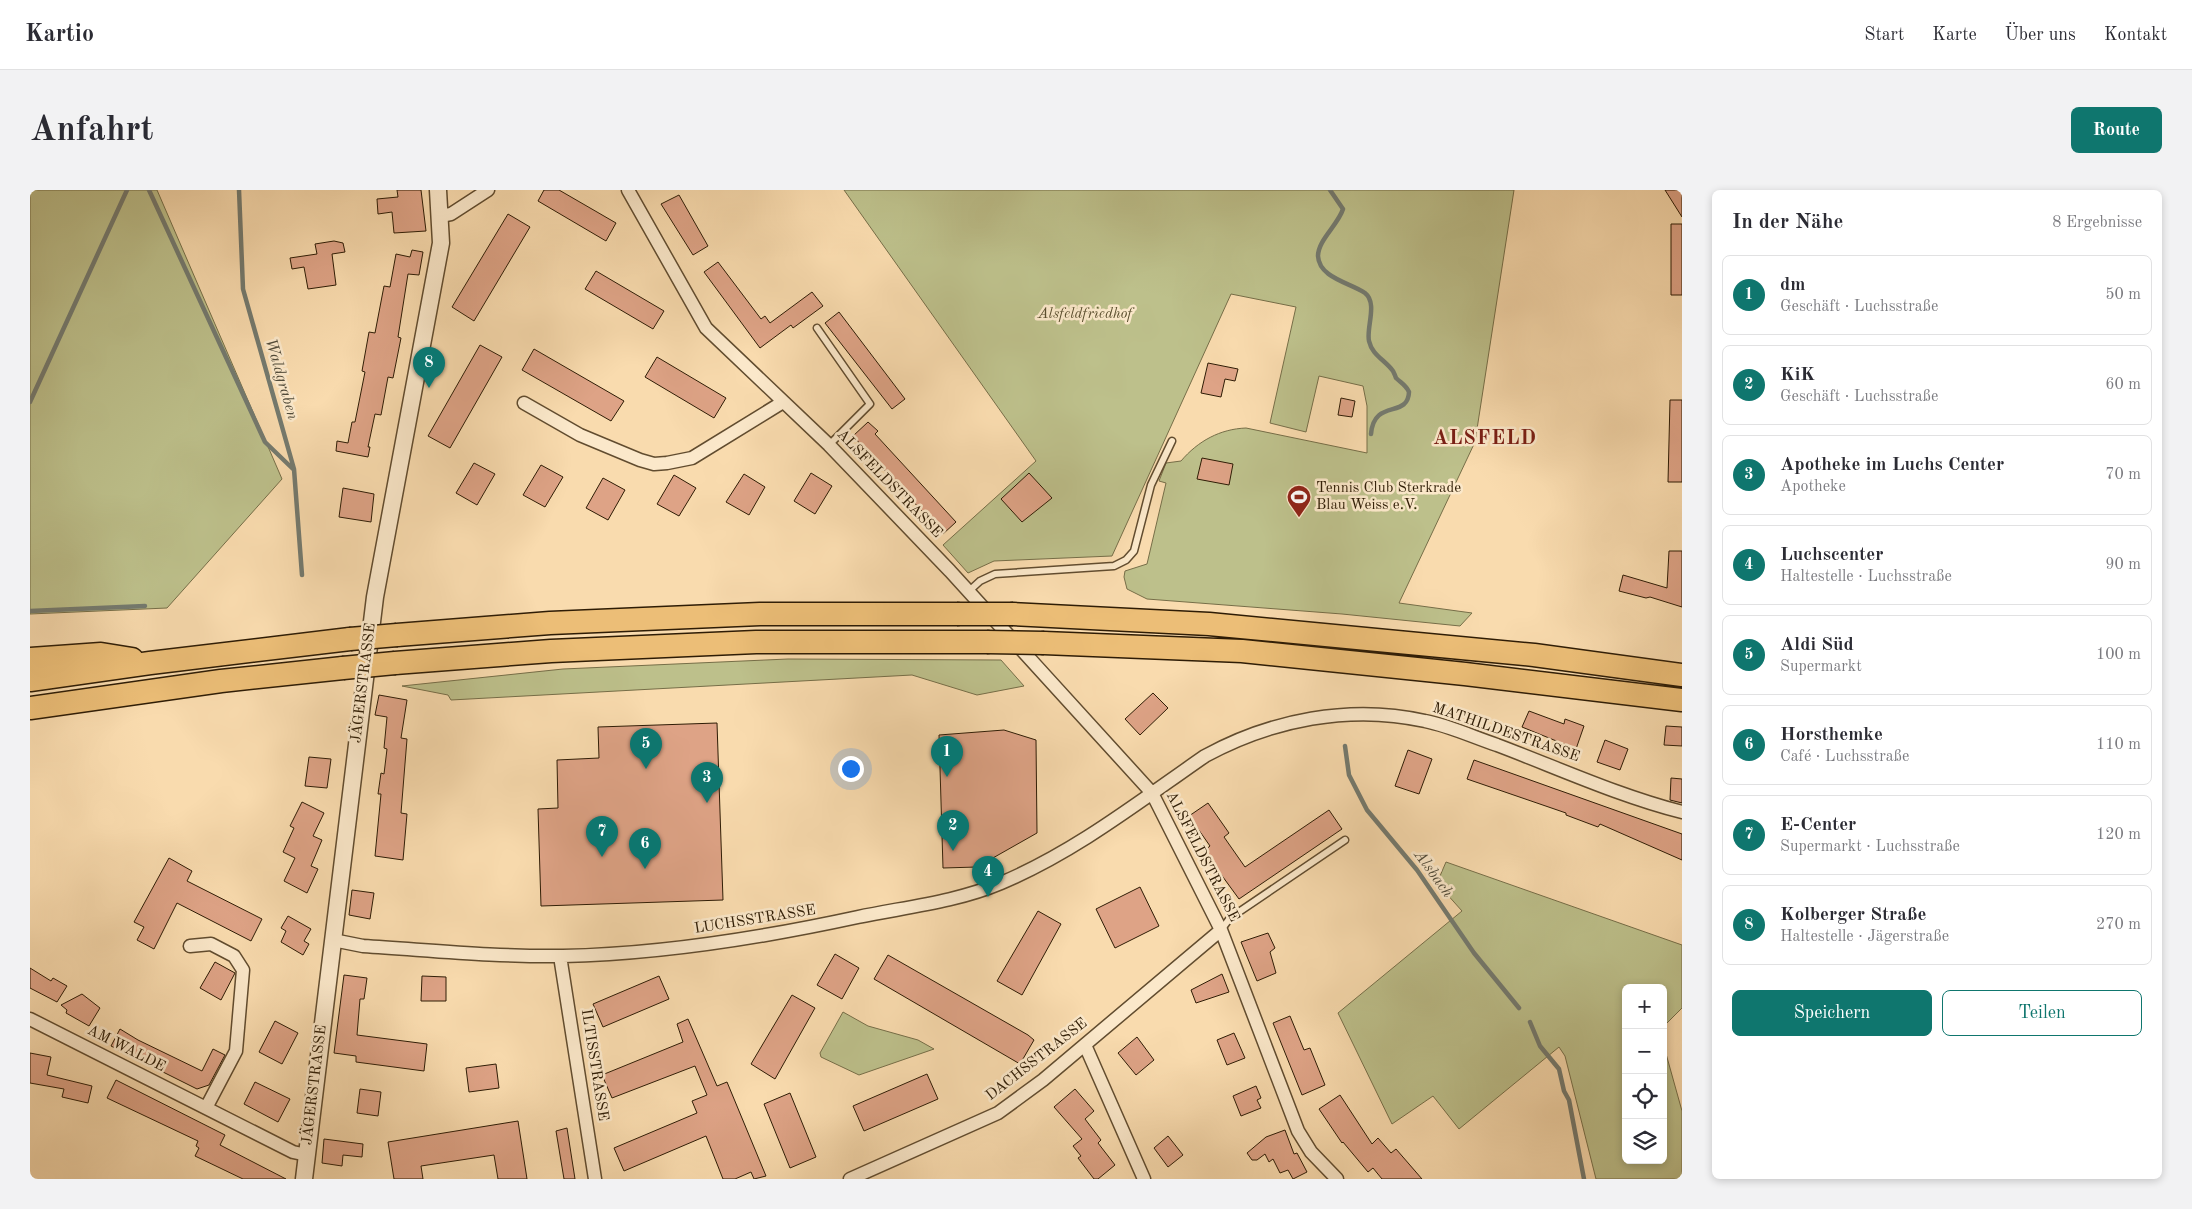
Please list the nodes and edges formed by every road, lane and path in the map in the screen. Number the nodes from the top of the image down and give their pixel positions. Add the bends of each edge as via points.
1 (438, 190) edge
2 (488, 190) edge
3 (628, 190) edge
4 (440, 216) junction
5 (817, 328) dead end
6 (783, 402) junction
7 (524, 403) dead end
8 (1172, 441) dead end
9 (829, 445) junction
10 (968, 592) junction
11 (30, 659) edge
12 (150, 663) junction
13 (1682, 675) edge
14 (30, 680) edge
15 (104, 697) junction
16 (1682, 700) edge
17 (30, 708) edge
18 (30, 723) edge
19 (1152, 793) junction
20 (1682, 812) edge
21 (1344, 840) dead end
22 (1221, 930) junction
23 (334, 940) junction
24 (190, 946) dead end
25 (560, 956) junction
26 (30, 1019) edge
27 (1085, 1045) junction
28 (206, 1108) junction
29 (307, 1155) junction
30 (304, 1179) edge
31 (595, 1179) edge
32 (850, 1179) edge
33 (1144, 1179) edge
34 (1337, 1179) edge

1 - 4 street, JÄGERSTRASSE
2 - 4 street via 452,214
3 - 6 street, ALSFELDSTRASSE via 706,328
4 - 23 street, JÄGERSTRASSE via 441,243 375,597
5 - 9 lane via 870,404
6 - 7 street via 692,458 654,464 580,435
6 - 9 street, ALSFELDSTRASSE
8 - 10 lane via 1151,485 1134,552 1126,560 1114,566 995,574
9 - 10 street, ALSFELDSTRASSE
10 - 19 street, ALSFELDSTRASSE
11 - 12 highway via 100,654
12 - 13 highway, bridge via 397,635 550,623 760,614 1013,614 1219,625 1534,655
12 - 14 highway
15 - 16 highway, bridge via 343,668 551,651 756,642 987,642 1242,651
15 - 17 highway
15 - 18 highway
19 - 20 street, MATHILDESTRASSE via 1220,748 1269,728 1327,717 1391,716 1444,726
19 - 22 street, ALSFELDSTRASSE
19 - 25 street, LUCHSSTRASSE via 1068,850 985,889 893,911 731,942
21 - 22 lane via 1230,918
22 - 27 street, DACHSSTRASSE
22 - 34 street, ALSFELDSTRASSE via 1298,1131 1311,1152
23 - 25 street, LUCHSSTRASSE via 363,946
23 - 29 street, JÄGERSTRASSE
24 - 28 street via 211,944 234,956 243,970 236,1050
25 - 31 street, ILTISSTRASSE
26 - 28 street, AM WALDE
27 - 32 street, DACHSSTRASSE via 998,1113
27 - 33 street
28 - 29 street, AM WALDE via 293,1152
29 - 30 street, JÄGERSTRASSE

